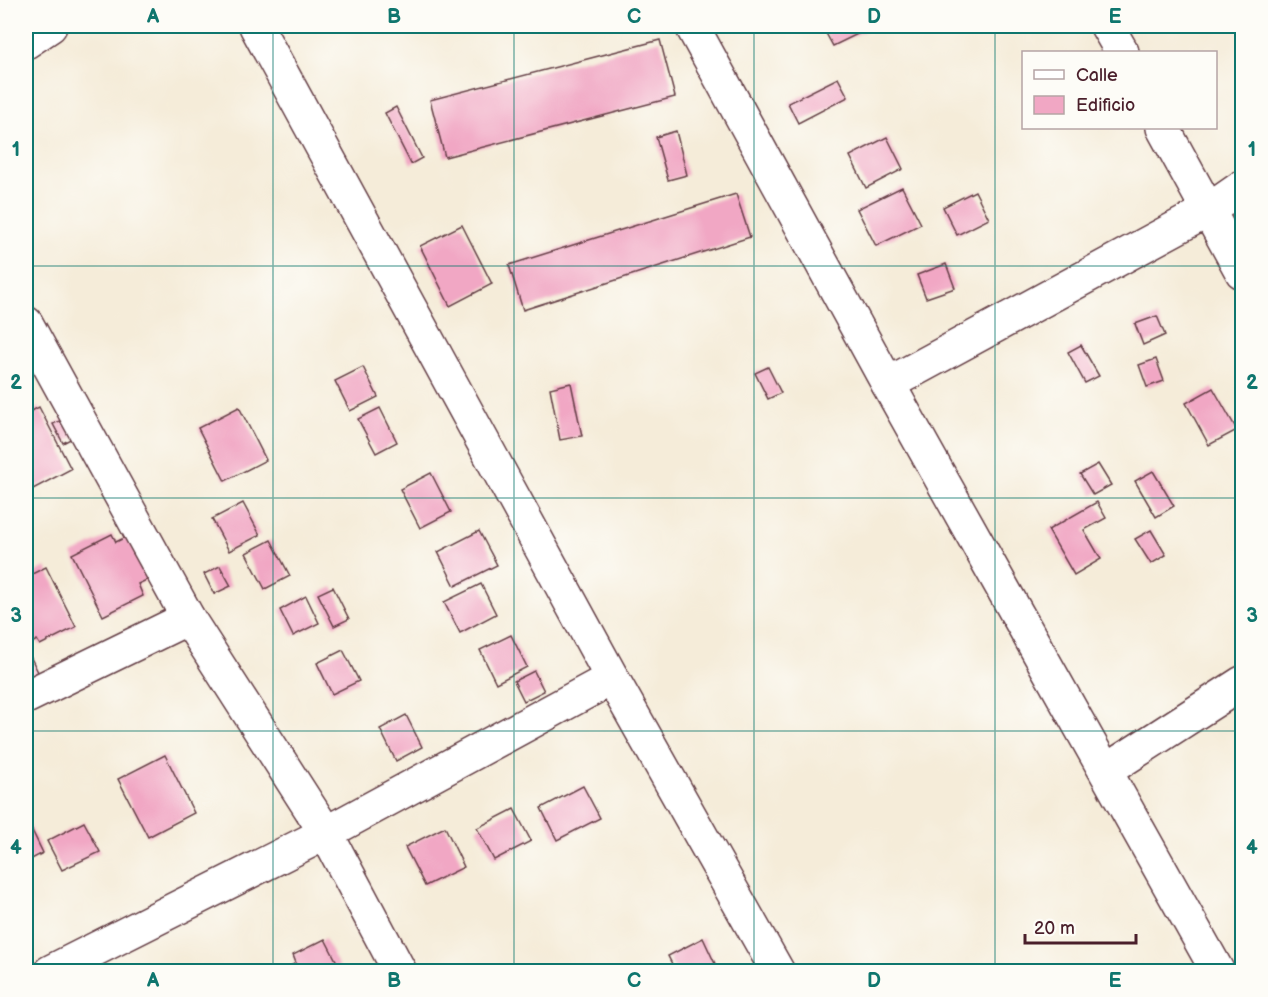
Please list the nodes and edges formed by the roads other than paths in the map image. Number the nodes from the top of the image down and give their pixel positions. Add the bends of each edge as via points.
1 (50, 26) edge
2 (256, 26) edge
3 (692, 26) edge
4 (1107, 26) edge
5 (26, 42) edge
6 (1121, 51) edge
7 (1164, 129) edge
8 (1242, 187) edge
9 (1209, 210) junction
10 (1242, 272) edge
11 (26, 323) edge
12 (35, 364) edge
13 (888, 384) junction
14 (188, 618) junction
15 (612, 678) junction
16 (1242, 683) edge
17 (26, 697) edge
18 (1107, 770) junction
19 (326, 833) junction
20 (50, 972) edge
21 (400, 972) edge
22 (778, 972) edge
23 (1218, 972) edge

1 - 5 street
2 - 15 street
3 - 13 street
4 - 6 street
7 - 9 street
8 - 9 street
9 - 10 street
9 - 13 street
11 - 12 street
12 - 14 street
13 - 18 street
14 - 17 street
14 - 19 street
15 - 19 street
15 - 22 street
16 - 18 street
18 - 23 street
19 - 20 street
19 - 21 street

